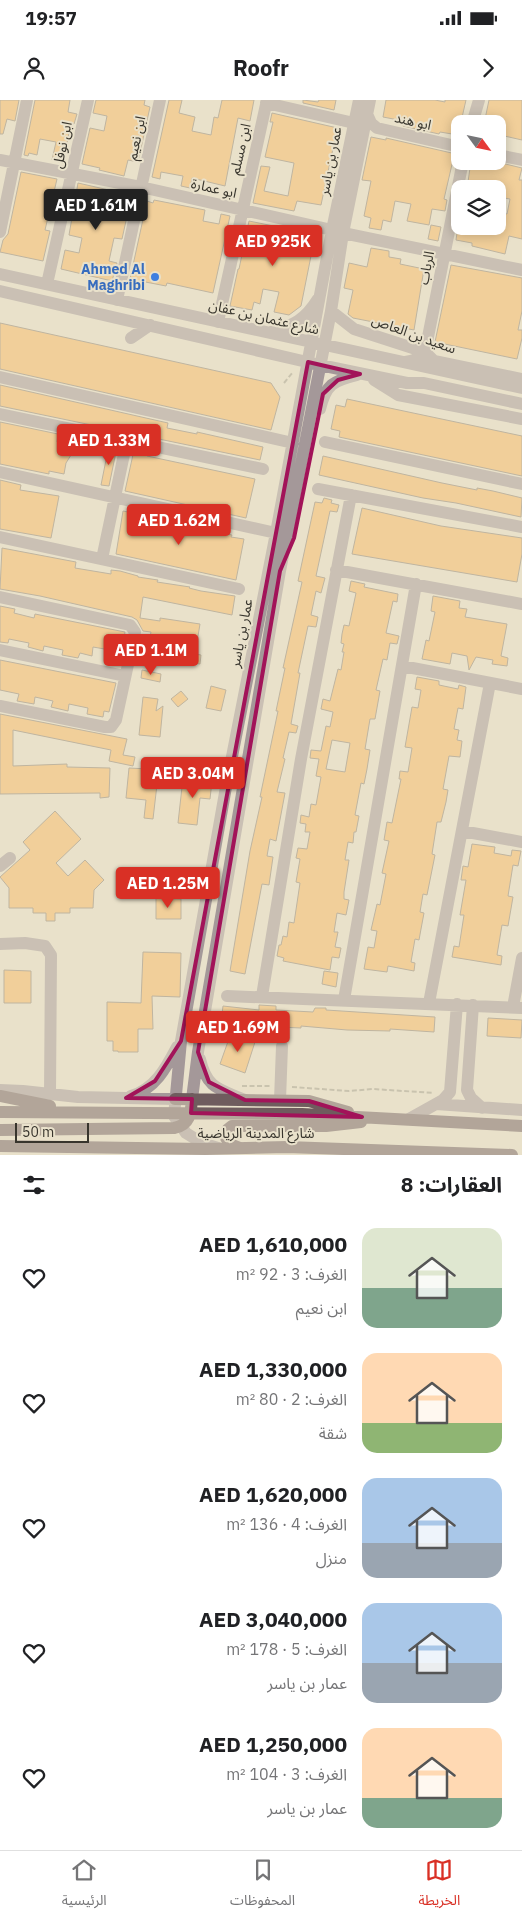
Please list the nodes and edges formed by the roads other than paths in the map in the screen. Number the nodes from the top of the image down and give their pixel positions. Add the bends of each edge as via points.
1 (28, 100) edge
2 (88, 100) edge
3 (160, 100) edge
4 (359, 100) edge
5 (370, 100) edge
6 (479, 100) edge
7 (266, 101) edge
8 (367, 114) junction
9 (475, 115) edge
10 (354, 123) junction
11 (451, 145) edge
12 (506, 157) edge
13 (0, 160) edge
14 (522, 160) edge
15 (14, 162) junction
16 (461, 170) edge
17 (72, 173) junction
18 (141, 187) junction
19 (242, 210) junction
20 (0, 232) edge
21 (337, 232) junction
22 (444, 253) junction
23 (522, 270) edge
24 (0, 274) edge
25 (47, 284) junction
26 (0, 291) edge
27 (322, 292) junction
28 (117, 300) junction
29 (331, 311) junction
30 (218, 322) junction
31 (150, 325) junction
32 (268, 333) junction
33 (132, 338) dead end
34 (318, 344) junction
35 (425, 352) junction
36 (398, 362) junction
37 (444, 363) junction
38 (314, 364) junction
39 (453, 373) junction
40 (363, 374) junction
41 (0, 377) edge
42 (522, 378) edge
43 (522, 388) edge
44 (522, 404) edge
45 (0, 414) edge
46 (522, 419) edge
47 (127, 440) junction
48 (325, 442) dead end
49 (293, 443) junction
50 (263, 469) dead end
51 (0, 472) edge
52 (522, 484) edge
53 (318, 489) dead end
54 (351, 495) junction
55 (114, 497) junction
56 (522, 527) edge
57 (276, 533) junction
58 (0, 538) edge
59 (102, 559) junction
60 (336, 570) junction
61 (280, 571) junction
62 (416, 584) junction
63 (238, 589) dead end
64 (0, 597) edge
65 (522, 604) edge
66 (0, 650) edge
67 (402, 666) junction
68 (125, 676) junction
69 (490, 683) junction
70 (522, 689) edge
71 (0, 706) edge
72 (462, 831) junction
73 (522, 842) edge
74 (0, 944) edge
75 (522, 958) edge
76 (227, 996) dead end
77 (262, 996) junction
78 (344, 1000) junction
79 (429, 1003) junction
80 (457, 1004) junction
81 (473, 1005) junction
82 (517, 1008) edge
83 (181, 1041) junction
84 (282, 1046) dead end
85 (198, 1052) junction
86 (0, 1090) edge
87 (50, 1094) junction
88 (0, 1096) edge
89 (126, 1098) junction
90 (175, 1099) junction
91 (192, 1099) junction
92 (245, 1100) junction
93 (280, 1100) junction
94 (436, 1104) junction
95 (482, 1108) junction
96 (522, 1110) edge
97 (0, 1112) edge
98 (84, 1112) junction
99 (191, 1113) junction
100 (174, 1114) junction
101 (362, 1117) junction
102 (386, 1118) junction
103 (409, 1120) junction
104 (522, 1126) edge
105 (180, 1127) junction
106 (0, 1130) edge
107 (0, 1146) edge
108 (23, 1146) junction
109 (220, 1148) junction
110 (240, 1148) junction
111 (0, 1150) edge
112 (512, 1155) edge

1 - 15 street
2 - 17 street, ابن نوفل
3 - 18 street, ابن نعيم
4 - 10 street, عمار بن ياسر
5 - 8 street, عمار بن ياسر
6 - 9 street
7 - 10 street
7 - 19 street, ابن مسلم
8 - 11 street, ابو هند via 377,128
8 - 21 street, عمار بن ياسر
10 - 21 street, عمار بن ياسر
12 - 14 street
13 - 15 street, ابو عمارة
15 - 17 street, ابو عمارة
15 - 20 street
16 - 22 street, الرباب
17 - 18 street, ابو عمارة
17 - 25 street, ابن نوفل
18 - 19 street, ابو عمارة
18 - 28 street, ابن نعيم
19 - 21 street, ابو عمارة
19 - 30 street, ابن مسلم
21 - 22 street, ابو عمارة
21 - 27 street, عمار بن ياسر
21 - 29 street, عمار بن ياسر
22 - 23 street, ابو عمارة
22 - 35 street, الرباب
24 - 25 street, شارع عثمان بن عفان
25 - 28 street, شارع عثمان بن عفان
26 - 31 street
27 - 32 street via 308,314 291,326
27 - 34 street, عمار بن ياسر
28 - 30 street, شارع عثمان بن عفان
29 - 34 street, عمار بن ياسر
29 - 35 street, سعيد بن العاص via 354,329
30 - 32 street, شارع عثمان بن عفان
31 - 33 street
31 - 38 street
32 - 34 street, شارع عثمان بن عفان
34 - 36 street, شارع عثمان بن عفان
34 - 38 street, عمار بن ياسر
35 - 36 street via 414,361
35 - 37 street, سعيد بن العاص via 434,361
36 - 39 street, شارع عثمان بن عفان
37 - 39 street
37 - 42 street, سعيد بن العاص
38 - 40 street
38 - 49 street, عمار بن ياسر
38 - 61 street, عمار بن ياسر
39 - 43 street, شارع عثمان بن عفان
40 - 44 street
40 - 46 street via 398,395
40 - 61 street via 338,380 324,394 294,538
41 - 49 street
45 - 47 street
47 - 50 street
47 - 55 street
48 - 52 street
49 - 57 street, عمار بن ياسر
51 - 55 street
53 - 54 street
54 - 56 street
54 - 60 street
55 - 57 street
55 - 59 street
57 - 83 street, عمار بن ياسر
58 - 59 street
59 - 63 street
60 - 62 street
60 - 77 street
61 - 85 street, عمار بن ياسر
62 - 65 street
62 - 67 street
64 - 68 street via 130,625 135,632
66 - 68 street
67 - 69 street
67 - 78 street
68 - 71 street via 115,723 108,727
69 - 70 street
69 - 72 street
72 - 73 street
72 - 79 street
74 - 87 street via 45,946 52,955
75 - 82 street
76 - 77 street
77 - 78 street
78 - 79 street
79 - 80 street
80 - 81 street
80 - 94 street via 452,1087 448,1095
81 - 82 street
81 - 95 street via 467,1090
83 - 89 street via 155,1081 142,1092
83 - 90 street, عمار بن ياسر
84 - 93 street
85 - 91 street, عمار بن ياسر
85 - 92 street via 209,1082
86 - 87 street
87 - 89 street
88 - 98 main road
89 - 90 street
90 - 91 main road
90 - 100 street, عمار بن ياسر
91 - 92 main road
91 - 99 main road
92 - 93 main road
93 - 101 main road via 318,1103
94 - 95 street
94 - 103 street
95 - 96 street
97 - 98 main road, شارع المدينة الرياضية
98 - 100 main road, شارع المدينة الرياضية
99 - 100 main road, شارع المدينة الرياضية
99 - 101 main road, شارع المدينة الرياضية
99 - 105 main road
100 - 105 street, عمار بن ياسر
101 - 102 main road, شارع المدينة الرياضية
102 - 103 main road, شارع المدينة الرياضية
102 - 110 main road via 334,1126 232,1126 226,1132 226,1138 230,1144
103 - 104 main road, شارع المدينة الرياضية
105 - 106 main road
105 - 109 street via 197,1140
107 - 108 main road, شارع المدينة الرياضية
108 - 109 main road, شارع المدينة الرياضية
108 - 111 main road
109 - 110 main road, شارع المدينة الرياضية
110 - 112 main road, شارع المدينة الرياضية

